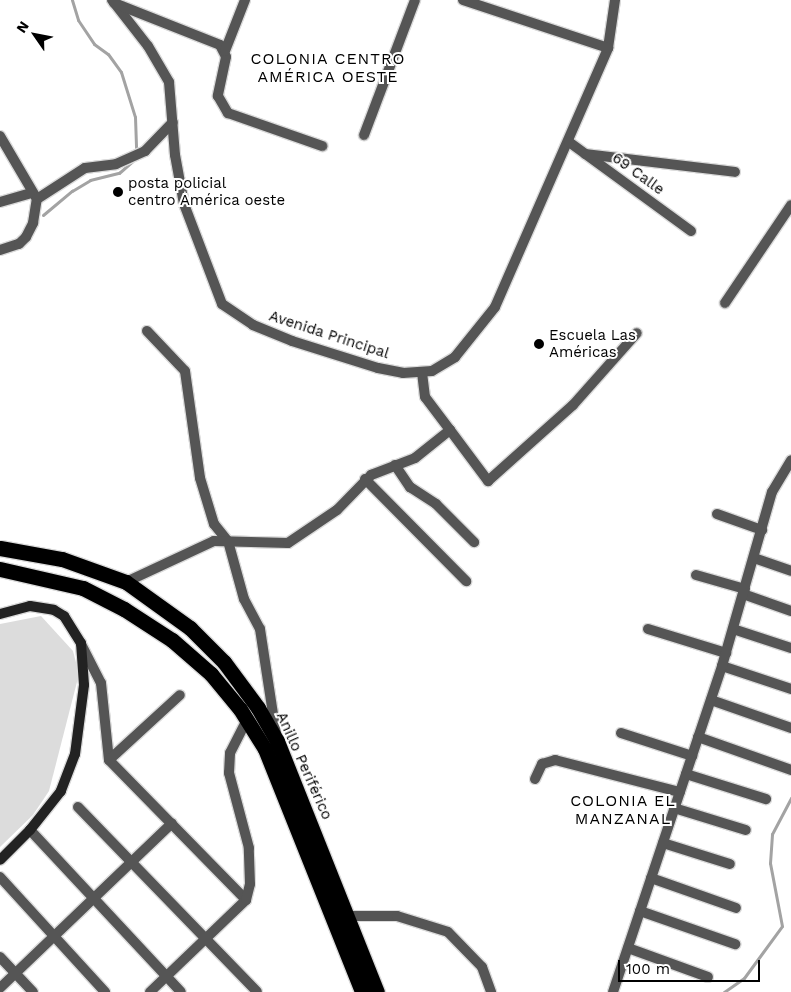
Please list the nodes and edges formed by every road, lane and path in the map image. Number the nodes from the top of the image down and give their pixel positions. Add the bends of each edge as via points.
1 (245, 0) edge
2 (415, 0) edge
3 (463, 0) edge
4 (615, 0) edge
5 (112, 1) edge
6 (608, 48) junction
7 (225, 51) junction
8 (173, 122) junction
9 (0, 136) edge
10 (364, 136) dead end
11 (568, 142) junction
12 (322, 146) dead end
13 (585, 154) junction
14 (735, 172) dead end
15 (35, 196) junction
16 (0, 202) edge
17 (791, 205) edge
18 (691, 230) dead end
19 (0, 250) edge
20 (726, 302) dead end
21 (147, 331) dead end
22 (637, 333) dead end
23 (422, 372) junction
24 (450, 430) junction
25 (791, 460) edge
26 (395, 465) junction
27 (365, 479) junction
28 (717, 514) dead end
29 (762, 530) junction
30 (228, 541) junction
31 (474, 542) dead end
32 (0, 548) edge
33 (754, 558) junction
34 (0, 569) edge
35 (791, 571) edge
36 (696, 574) dead end
37 (466, 581) dead end
38 (126, 582) junction
39 (744, 592) junction
40 (791, 611) edge
41 (0, 614) edge
42 (648, 629) dead end
43 (733, 629) junction
44 (81, 643) junction
45 (791, 648) edge
46 (726, 653) junction
47 (722, 666) junction
48 (791, 689) edge
49 (180, 695) dead end
50 (711, 700) junction
51 (247, 720) junction
52 (791, 728) edge
53 (621, 732) dead end
54 (698, 737) junction
55 (277, 741) junction
56 (692, 756) junction
57 (109, 760) junction
58 (791, 770) edge
59 (686, 774) junction
60 (535, 779) dead end
61 (680, 792) junction
62 (766, 799) dead end
63 (78, 807) dead end
64 (674, 808) junction
65 (172, 823) junction
66 (30, 830) junction
67 (746, 830) dead end
68 (663, 842) junction
69 (0, 860) edge
70 (133, 862) junction
71 (730, 864) dead end
72 (0, 877) edge
73 (651, 878) junction
74 (96, 899) junction
75 (246, 900) junction
76 (736, 908) dead end
77 (640, 911) junction
78 (349, 916) junction
79 (54, 937) junction
80 (205, 939) junction
81 (735, 944) dead end
82 (628, 948) junction
83 (0, 957) edge
84 (15, 973) junction
85 (167, 976) junction
86 (708, 977) dead end
87 (0, 988) edge
88 (33, 992) edge
89 (105, 992) edge
90 (150, 992) edge
91 (181, 992) edge
92 (257, 992) edge
93 (362, 992) edge
94 (377, 992) edge
95 (491, 992) edge
96 (613, 992) edge

1 - 7 street
2 - 10 street
3 - 6 street
4 - 6 street, Avenida Principal
5 - 7 street via 220,44
5 - 8 street, Avenida Principal via 148,46 167,77
6 - 11 street, Avenida Principal
7 - 12 street via 218,96 228,113
8 - 15 street via 145,151 129,159 85,168
8 - 23 street, Avenida Principal via 184,204 222,304 253,326 292,341 378,368
9 - 15 street
11 - 13 street, 69 Calle
11 - 23 street, Avenida Principal via 495,307 455,357 432,371
13 - 14 street
13 - 18 street, 69 Calle
15 - 16 street
15 - 19 street via 26,237 19,244
17 - 20 street
21 - 30 street via 185,371 200,478 214,524
22 - 24 street via 573,405 488,481
23 - 24 street via 425,397
24 - 26 street via 415,458
25 - 29 street via 772,492
26 - 27 street
26 - 31 street via 410,487 436,504
27 - 30 street via 337,510 288,542
27 - 37 street
28 - 29 street
29 - 33 street
30 - 38 street via 201,545
30 - 55 street via 244,599 260,629
32 - 38 highway, Anillo Periférico via 62,559
33 - 35 street
33 - 39 street
34 - 51 highway, Anillo Periférico via 83,588 124,609 193,656 212,674
36 - 39 street
38 - 55 highway, Anillo Periférico via 190,628 224,662 258,708
39 - 40 street
39 - 43 street
41 - 44 street via 30,606 54,610 70,623
42 - 46 street
43 - 45 street
43 - 46 street
44 - 57 street via 101,683
44 - 66 street via 84,685 75,754 61,790
46 - 47 street
47 - 48 street
47 - 50 street
49 - 57 street
50 - 52 street
50 - 54 street
51 - 75 street via 230,753 229,773 249,848 250,884
51 - 93 highway, Anillo Periférico via 265,749
53 - 56 street
54 - 56 street
54 - 58 street
55 - 78 highway, Anillo Periférico
56 - 59 street
57 - 65 street
59 - 61 street
59 - 62 street
60 - 61 street via 542,764 555,760
61 - 64 street
63 - 70 street
64 - 67 street
64 - 68 street
65 - 70 street
65 - 75 street
66 - 69 street
66 - 74 street
68 - 71 street
68 - 73 street
70 - 74 street
70 - 80 street
72 - 79 street
73 - 76 street
73 - 77 street
74 - 79 street
74 - 85 street
75 - 80 street
77 - 81 street
77 - 82 street
78 - 94 highway, Anillo Periférico
78 - 95 street via 397,916 448,932 482,967
79 - 84 street
79 - 89 street
80 - 85 street
80 - 92 street
82 - 86 street
82 - 96 street
83 - 84 street
84 - 87 street
84 - 88 street
85 - 90 street
85 - 91 street

